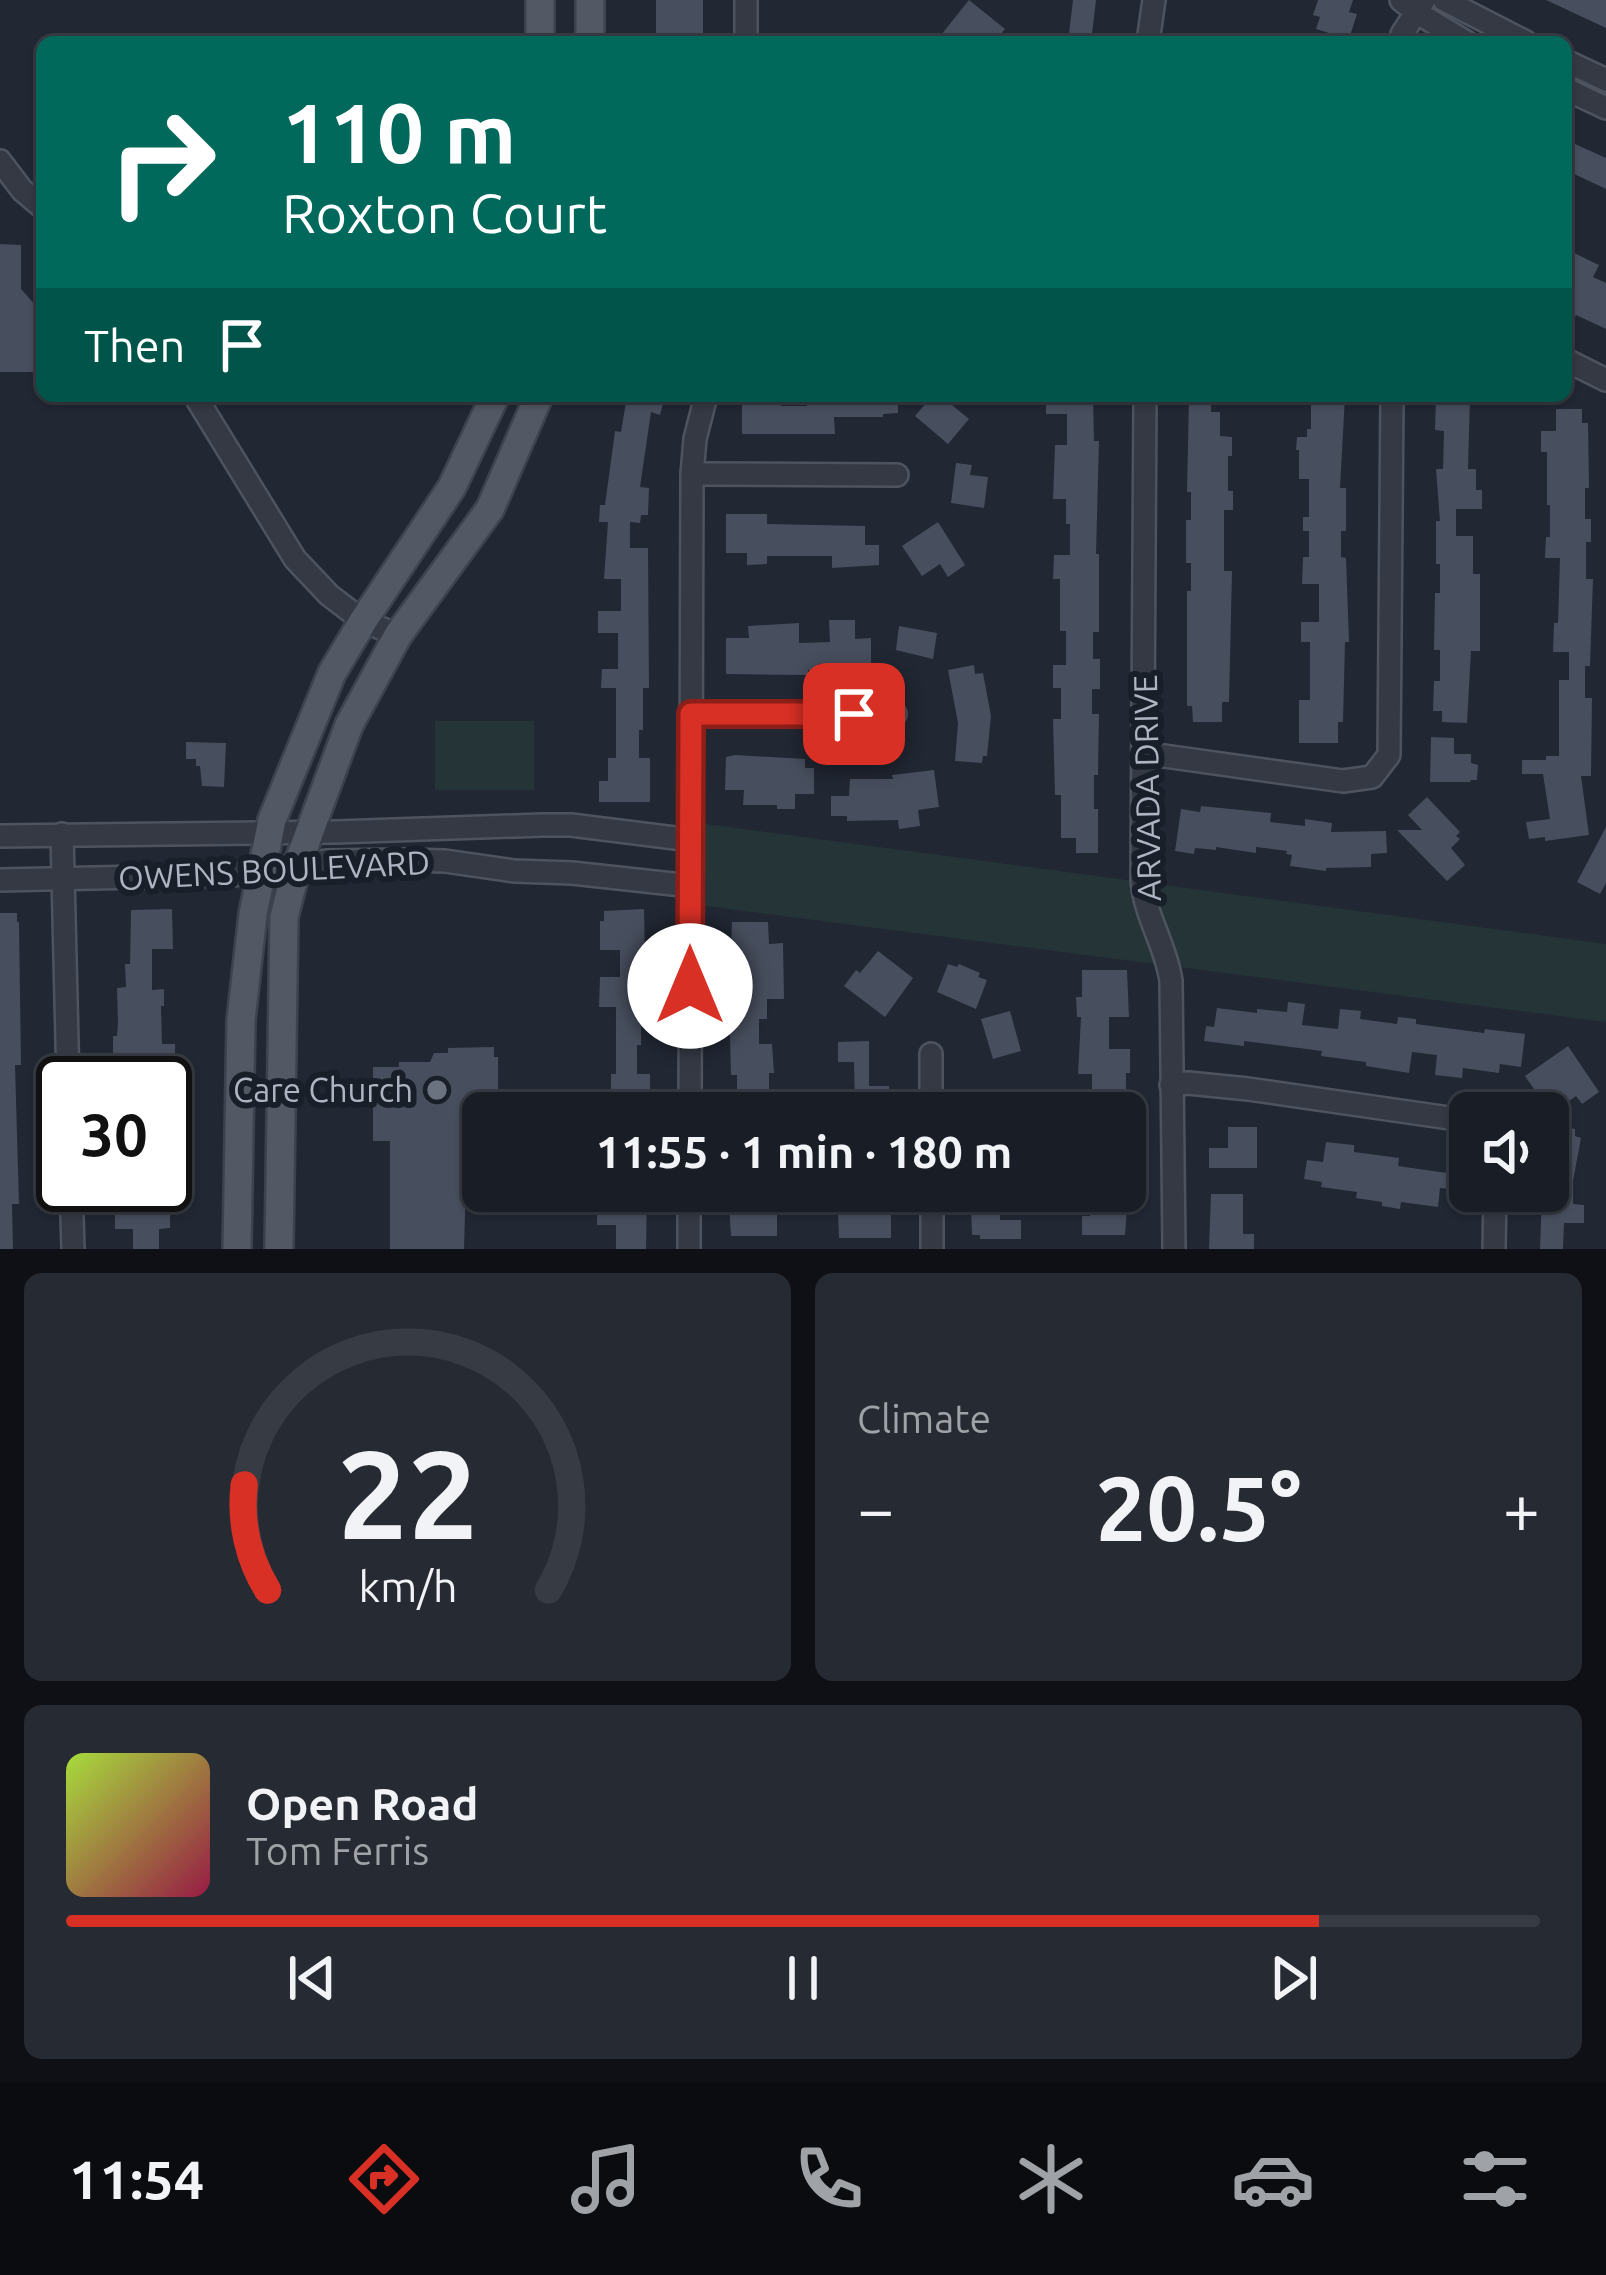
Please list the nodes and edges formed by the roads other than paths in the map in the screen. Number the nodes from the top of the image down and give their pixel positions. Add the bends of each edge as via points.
1 (540, 0) edge
2 (590, 0) edge
3 (746, 0) edge
4 (1154, 0) edge
5 (1444, 0) edge
6 (1414, 4) edge
7 (540, 36) edge
8 (590, 36) edge
9 (746, 36) edge
10 (1149, 36) edge
11 (1402, 36) edge
12 (1458, 36) edge
13 (1514, 36) edge
14 (1572, 64) edge
15 (1606, 80) edge
16 (1572, 92) edge
17 (1606, 108) edge
18 (0, 161) edge
19 (36, 202) edge
20 (1572, 363) edge
21 (1606, 380) edge
22 (200, 402) edge
23 (492, 402) edge
24 (536, 402) edge
25 (704, 402) edge
26 (1145, 402) edge
27 (1392, 402) edge
28 (692, 474) junction
29 (897, 475) dead end
30 (363, 621) junction
31 (398, 635) junction
32 (691, 714) junction
33 (895, 714) dead end
34 (1143, 753) junction
35 (309, 832) junction
36 (268, 833) junction
37 (62, 834) junction
38 (0, 836) edge
39 (691, 840) junction
40 (297, 866) junction
41 (260, 872) junction
42 (63, 879) junction
43 (0, 880) edge
44 (691, 886) junction
45 (931, 1054) dead end
46 (67, 1056) edge
47 (1172, 1085) junction
48 (690, 1092) edge
49 (931, 1092) edge
50 (1449, 1118) edge
51 (72, 1212) edge
52 (689, 1212) edge
53 (932, 1212) edge
54 (1495, 1212) edge
55 (73, 1249) edge
56 (237, 1249) edge
57 (279, 1249) edge
58 (689, 1249) edge
59 (932, 1249) edge
60 (1174, 1249) edge
61 (1494, 1249) edge

1 - 7 main road
2 - 8 main road
3 - 9 street
4 - 10 street
5 - 13 street
6 - 11 street
6 - 12 street
14 - 15 street
16 - 17 street
18 - 19 street
20 - 21 street
22 - 30 street via 295,559
23 - 30 main road via 452,487
24 - 31 main road via 490,508
25 - 28 street
26 - 34 street, ARVADA DRIVE
27 - 34 street via 1389,754 1372,777 1343,782
28 - 29 street
28 - 32 street
30 - 31 street
30 - 36 main road via 332,673
31 - 35 main road via 349,725
32 - 33 street
32 - 39 street
34 - 47 street, ARVADA DRIVE via 1143,893 1168,961
35 - 36 street, OWENS BOULEVARD
35 - 39 street, OWENS BOULEVARD via 571,825
35 - 40 main road
36 - 37 street, OWENS BOULEVARD
36 - 41 main road
37 - 38 street, OWENS BOULEVARD
37 - 42 street
39 - 44 street
40 - 41 street, OWENS BOULEVARD
40 - 44 street, OWENS BOULEVARD via 445,861
40 - 57 main road via 284,917
41 - 42 street, OWENS BOULEVARD
41 - 56 main road via 241,1021
42 - 43 street, OWENS BOULEVARD
42 - 46 street
44 - 48 street
45 - 49 street
47 - 50 street
47 - 60 street, ARVADA DRIVE
51 - 55 street
52 - 58 street
53 - 59 street
54 - 61 street

